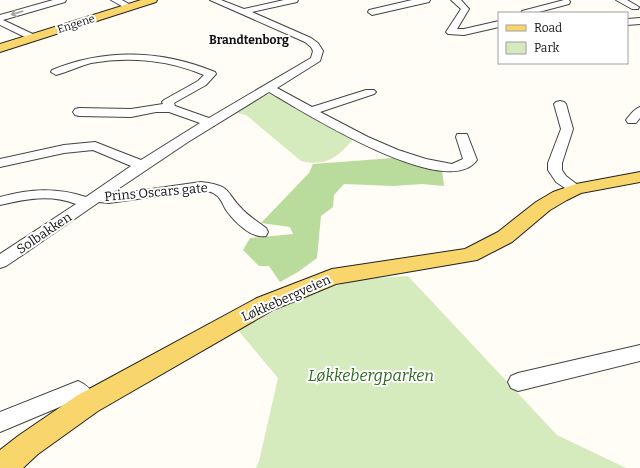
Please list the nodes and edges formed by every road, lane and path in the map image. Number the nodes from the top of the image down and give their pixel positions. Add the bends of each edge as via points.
1 (62, 0) edge
2 (115, 0) edge
3 (152, 0) edge
4 (214, 0) edge
5 (294, 0) edge
6 (426, 0) edge
7 (455, 0) edge
8 (620, 0) edge
9 (564, 1) edge
10 (130, 7) junction
11 (635, 7) dead end
12 (243, 12) junction
13 (372, 12) dead end
14 (528, 12) edge
15 (550, 12) edge
16 (0, 18) edge
17 (498, 20) edge
18 (640, 21) edge
19 (0, 22) edge
20 (628, 22) edge
21 (498, 24) edge
22 (464, 32) junction
23 (34, 38) junction
24 (0, 48) edge
25 (56, 72) dead end
26 (269, 88) junction
27 (370, 92) dead end
28 (560, 104) dead end
29 (170, 108) junction
30 (310, 111) junction
31 (640, 111) edge
32 (80, 112) dead end
33 (632, 120) dead end
34 (210, 123) junction
35 (462, 137) dead end
36 (0, 163) edge
37 (142, 166) junction
38 (640, 177) edge
39 (576, 189) junction
40 (92, 200) junction
41 (0, 201) edge
42 (260, 232) dead end
43 (0, 262) edge
44 (640, 353) edge
45 (518, 382) dead end
46 (88, 403) junction
47 (0, 422) edge
48 (0, 468) edge

1 -> 16 street
2 - 10 street
3 - 10 main road, Engene
4 - 12 street, Prins Oscars gate
5 - 12 street
6 - 13 street
7 - 22 street via 464,9 450,32
8 - 11 street
9 - 14 street
9 - 15 street via 573,6
10 - 23 main road, Engene
12 - 26 street, Prins Oscars gate via 308,40 318,51 316,59
17 - 22 street
18 - 20 street
19 - 23 street
21 - 22 street
23 - 24 main road, Engene
25 - 29 street via 90,60 119,57 184,64 211,74 202,83 168,102
26 - 30 street
26 - 34 street, Prins Oscars gate
27 - 30 street
28 - 39 street via 567,129 555,170
29 - 32 street via 131,112
29 - 34 street
30 - 35 street via 393,153 438,166 452,168 470,160
31 - 33 street
34 - 37 street, Prins Oscars gate
36 - 37 street via 64,149 95,146
37 - 40 street, Prins Oscars gate
38 - 39 main road, Løkkebergveien
39 - 46 main road, Løkkebergveien via 543,206 505,237 470,254 332,277 265,304
40 - 41 street, Solbakken via 52,192
40 - 42 street, Prins Oscars gate via 201,186 213,187 222,191 238,213
40 - 43 street, Solbakken
44 - 45 street
46 - 47 street via 78,390
46 - 48 main road, Løkkebergveien

